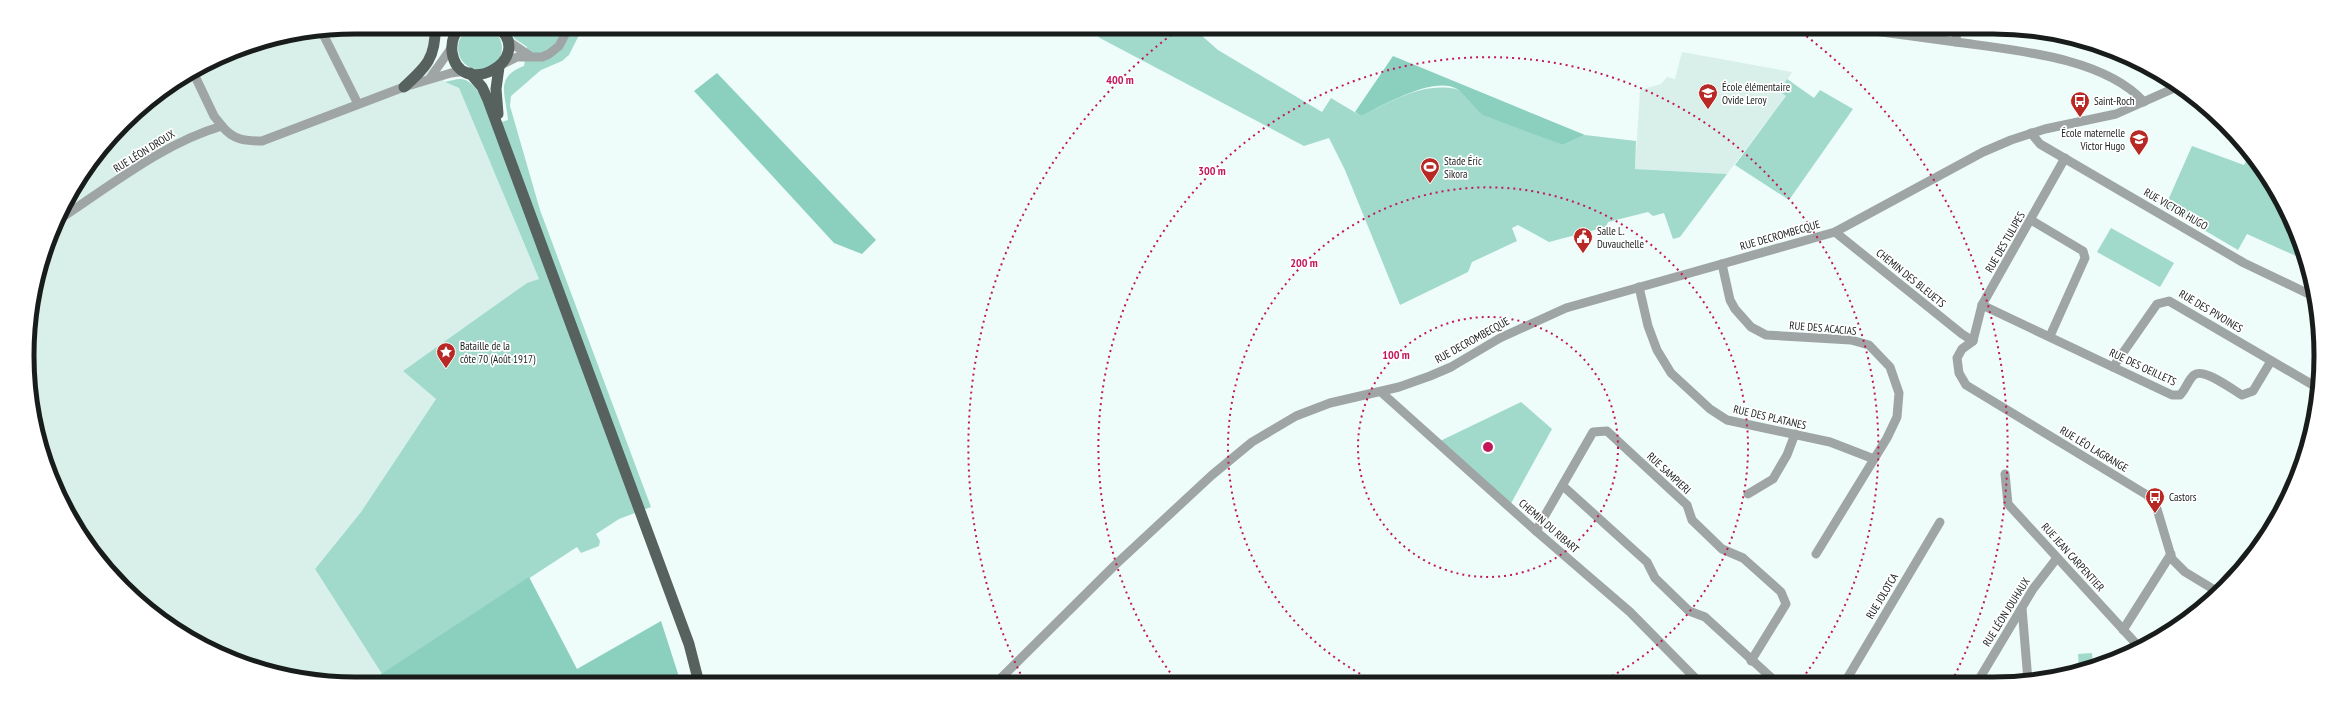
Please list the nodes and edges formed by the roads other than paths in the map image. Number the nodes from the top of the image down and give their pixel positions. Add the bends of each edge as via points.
1 (435, 34) edge
2 (502, 34) edge
3 (504, 34) edge
4 (565, 34) edge
5 (1897, 34) edge
6 (1957, 34) edge
7 (325, 36) edge
8 (454, 37) edge
9 (1956, 42) junction
10 (530, 56) junction
11 (500, 66) junction
12 (468, 72) junction
13 (195, 77) edge
14 (430, 78) junction
15 (404, 87) junction
16 (2172, 89) edge
17 (2144, 102) junction
18 (358, 104) junction
19 (222, 126) junction
20 (499, 129) junction
21 (2031, 133) junction
22 (2065, 158) junction
23 (66, 215) edge
24 (2032, 220) junction
25 (1835, 232) junction
26 (1722, 264) junction
27 (1639, 287) junction
28 (2308, 294) edge
29 (1982, 305) junction
30 (2050, 336) junction
31 (1972, 341) junction
32 (2271, 361) junction
33 (2113, 367) junction
34 (2312, 385) edge
35 (1381, 392) junction
36 (1795, 434) junction
37 (1874, 459) junction
38 (2005, 474) dead end
39 (1563, 486) junction
40 (1748, 494) dead end
41 (1940, 522) dead end
42 (1536, 531) junction
43 (1816, 554) dead end
44 (2171, 554) junction
45 (2057, 558) junction
46 (2213, 589) edge
47 (2022, 608) junction
48 (2124, 630) junction
49 (2136, 643) edge
50 (1751, 661) junction
51 (2027, 675) edge
52 (697, 677) edge
53 (1002, 677) edge
54 (1694, 677) edge
55 (1770, 677) edge
56 (1848, 677) edge
57 (1980, 677) edge

1 - 15 main road via 434,49 429,62
2 - 11 main road via 507,50
3 - 10 street via 511,43
4 - 10 street via 559,46 549,54 542,57
5 - 9 street
6 - 9 street
7 - 18 street
8 - 12 main road via 455,61
8 - 14 street
9 - 17 street via 2065,59 2125,84
10 - 11 street via 517,57
11 - 12 main road via 482,75
11 - 20 main road via 496,88
12 - 14 street
12 - 20 main road via 482,87
13 - 19 street via 214,116
14 - 15 street
15 - 18 street
16 - 17 street, RUE DECROMBECQUE
17 - 21 street, RUE DECROMBECQUE via 2100,119
18 - 19 street via 262,141 243,141 228,134
19 - 23 street, RUE LÉON DROUX via 179,142
20 - 52 main road via 689,644
21 - 22 street, RUE VICTOR HUGO via 2040,144
21 - 25 street, RUE DECROMBECQUE via 1983,152
22 - 24 street, RUE DES TULIPES
22 - 28 street, RUE VICTOR HUGO via 2244,263
24 - 29 street, RUE DES TULIPES
24 - 30 street via 2083,251 2084,258
25 - 26 street, RUE DECROMBECQUE
25 - 31 street, CHEMIN DES BLEUETS
26 - 27 street, RUE DECROMBECQUE
26 - 37 street, RUE DES ACACIAS via 1730,300 1751,327 1766,335 1851,340 1869,345 1890,367 1899,393 1897,417
27 - 35 street, RUE DECROMBECQUE via 1546,316 1500,338 1452,367
27 - 36 street, RUE DES PLATANES via 1648,326 1657,350 1671,373 1704,404 1727,420
29 - 30 street, RUE DES OEILLETS
29 - 31 street, RUE DES TULIPES
30 - 33 street, RUE DES OEILLETS
31 - 44 street, RUE LÉO LAGRANGE via 1956,358 1959,372 1966,385 2147,495 2157,509
32 - 33 street, RUE DES OEILLETS via 2253,391 2242,395 2200,372 2194,375 2186,390 2180,395 2172,395
32 - 33 street, RUE DES PIVOINES via 2169,301 2163,300 2157,304
32 - 34 street, RUE DES PIVOINES
35 - 42 street, CHEMIN DU RIBART
35 - 53 street, RUE DECROMBECQUE via 1330,403 1296,416 1252,442 1114,566
36 - 37 street, RUE DES PLATANES via 1830,442
36 - 40 street via 1787,455 1773,479
37 - 43 street, RUE DES ACACIAS
38 - 45 street, RUE JEAN CARPENTIER via 2008,504
39 - 42 street, RUE SAMPIERI
39 - 50 street via 1647,562 1655,578 1689,611 1705,617
39 - 50 street, RUE SAMPIERI via 1593,432 1607,431 1687,505 1692,520 1722,549 1743,558 1781,592 1786,604
41 - 56 street, RUE JOLOTCA
42 - 54 street, CHEMIN DU RIBART via 1630,612
44 - 46 street, RUE LÉO LAGRANGE via 2172,559 2185,572
44 - 48 street
45 - 47 street, RUE LÉON JOUHAUX
45 - 48 street, RUE JEAN CARPENTIER
47 - 51 street
47 - 57 street, RUE LÉON JOUHAUX
48 - 49 street, RUE JEAN CARPENTIER
50 - 55 street

